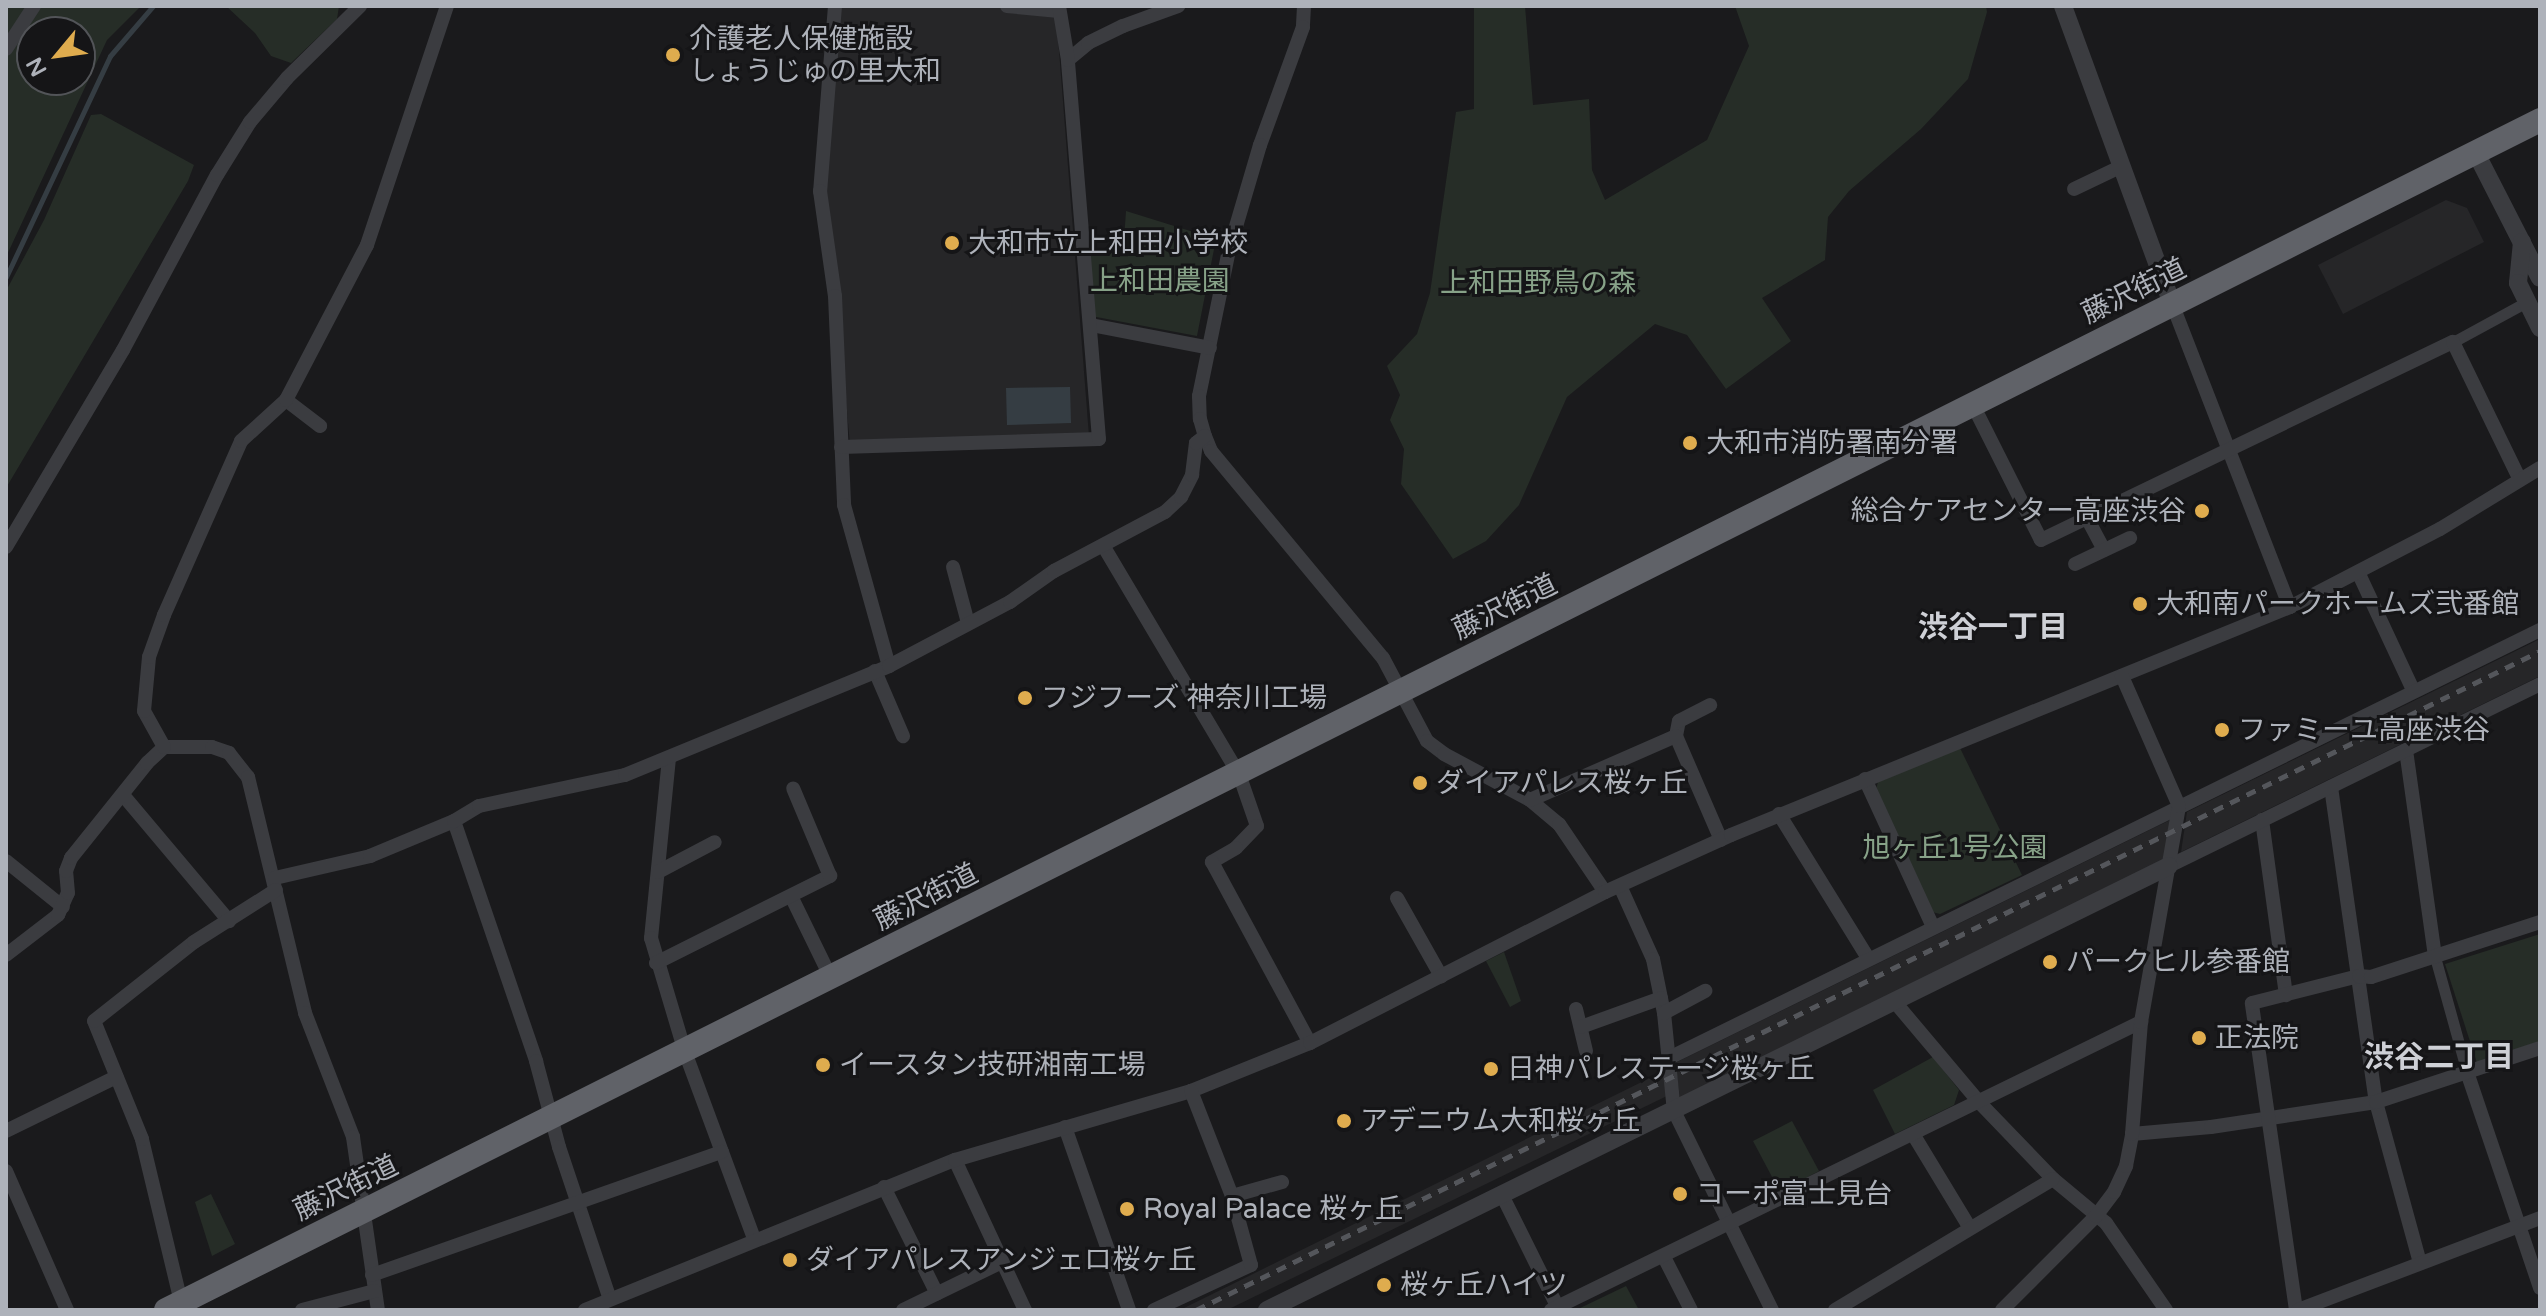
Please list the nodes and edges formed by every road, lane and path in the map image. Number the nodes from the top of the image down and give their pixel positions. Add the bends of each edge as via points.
1 (34, 6) edge
2 (360, 6) edge
3 (447, 6) edge
4 (835, 6) edge
5 (1007, 6) edge
6 (1178, 6) edge
7 (1304, 6) edge
8 (2063, 6) edge
9 (1059, 8) edge
10 (6, 49) edge
11 (1068, 60) junction
12 (2540, 120) edge
13 (2476, 153) junction
14 (2120, 167) junction
15 (2074, 189) dead end
16 (2522, 242) junction
17 (2540, 253) edge
18 (2540, 278) edge
19 (2173, 306) junction
20 (2519, 306) dead end
21 (1091, 325) junction
22 (2540, 328) edge
23 (2453, 342) junction
24 (1210, 348) junction
25 (286, 400) junction
26 (1973, 405) junction
27 (320, 426) dead end
28 (1205, 436) junction
29 (841, 447) junction
30 (2229, 450) junction
31 (2540, 468) edge
32 (2520, 480) junction
33 (2087, 518) junction
34 (2130, 538) dead end
35 (6, 547) edge
36 (1104, 547) junction
37 (2104, 550) junction
38 (2075, 564) dead end
39 (953, 567) dead end
40 (2358, 572) junction
41 (2290, 607) junction
42 (968, 623) junction
43 (2540, 630) edge
44 (882, 668) junction
45 (2122, 676) junction
46 (2540, 684) edge
47 (2413, 690) junction
48 (1402, 692) junction
49 (1710, 705) dead end
50 (903, 736) dead end
51 (1676, 736) junction
52 (164, 747) junction
53 (2406, 750) junction
54 (669, 758) junction
55 (1239, 774) junction
56 (1865, 779) junction
57 (2331, 787) junction
58 (793, 788) dead end
59 (123, 795) junction
60 (1530, 800) junction
61 (2179, 806) junction
62 (1779, 814) junction
63 (2262, 820) junction
64 (454, 821) junction
65 (1721, 840) junction
66 (715, 842) dead end
67 (6, 861) edge
68 (2169, 866) junction
69 (658, 872) junction
70 (275, 884) junction
71 (1620, 886) junction
72 (1605, 892) junction
73 (791, 896) junction
74 (1397, 898) dead end
75 (63, 907) junction
76 (229, 921) junction
77 (2540, 922) edge
78 (1933, 927) junction
79 (6, 955) edge
80 (2435, 957) junction
81 (1868, 958) junction
82 (656, 963) junction
83 (1441, 976) junction
84 (2359, 976) junction
85 (831, 978) junction
86 (1705, 991) dead end
87 (2286, 995) junction
88 (1894, 1001) junction
89 (1662, 1005) junction
90 (1576, 1009) dead end
91 (2141, 1022) junction
92 (1581, 1027) junction
93 (1310, 1043) junction
94 (2540, 1048) edge
95 (1586, 1051) dead end
96 (685, 1052) junction
97 (1667, 1059) junction
98 (2467, 1072) junction
99 (116, 1077) junction
100 (1191, 1091) junction
101 (1979, 1102) junction
102 (2376, 1102) junction
103 (1674, 1111) junction
104 (552, 1118) junction
105 (2270, 1118) junction
106 (1065, 1127) junction
107 (6, 1131) edge
108 (1913, 1134) junction
109 (2132, 1134) junction
110 (722, 1152) junction
111 (955, 1160) junction
112 (6, 1171) edge
113 (2053, 1179) junction
114 (1282, 1182) dead end
115 (884, 1187) junction
116 (1502, 1195) junction
117 (1232, 1196) junction
118 (578, 1205) junction
119 (364, 1212) junction
120 (2096, 1216) junction
121 (2540, 1218) edge
122 (1730, 1225) junction
123 (2519, 1226) junction
124 (1970, 1228) junction
125 (754, 1239) junction
126 (1664, 1257) junction
127 (1002, 1262) junction
128 (2420, 1263) junction
129 (372, 1275) junction
130 (2540, 1288) edge
131 (375, 1291) junction
132 (937, 1294) junction
133 (610, 1299) junction
134 (174, 1306) edge
135 (589, 1309) edge
136 (1556, 1309) edge
137 (67, 1310) edge
138 (302, 1310) edge
139 (378, 1310) edge
140 (903, 1310) edge
141 (1025, 1310) edge
142 (1129, 1310) edge
143 (1154, 1310) edge
144 (1267, 1310) edge
145 (1691, 1310) edge
146 (1772, 1310) edge
147 (1835, 1310) edge
148 (2002, 1310) edge
149 (2166, 1310) edge
150 (2297, 1310) edge

1 - 10 street
2 - 35 street via 250,122
3 - 25 street via 367,245
4 - 29 street via 820,191 835,296
5 - 9 street
6 - 11 street via 1088,43
7 - 24 street via 1303,27 1229,250
8 - 14 street
9 - 11 street
11 - 21 street
12 - 13 highway, 藤沢街道
13 - 16 street
13 - 19 highway, 藤沢街道
14 - 15 street
14 - 19 street
16 - 17 street
16 - 18 street
16 - 22 street via 2518,283
19 - 26 highway, 藤沢街道
19 - 30 street
20 - 23 street
21 - 24 street
21 - 29 street via 1099,439
23 - 30 street
23 - 32 street
24 - 28 street via 1199,396
25 - 27 street
25 - 52 street via 241,441 149,657 144,711
26 - 33 street via 2041,540
26 - 48 highway, 藤沢街道
28 - 36 street via 1196,443 1192,475 1181,497
28 - 48 street via 1211,451 1383,658
29 - 44 street via 844,505
30 - 33 street
30 - 41 street
31 - 32 street
32 - 40 street
33 - 37 street
34 - 37 street
36 - 42 street
36 - 55 street
37 - 38 street
39 - 42 street
40 - 41 street
40 - 47 street
41 - 45 street
42 - 44 street
43 - 47 street
44 - 50 street
44 - 54 street
45 - 56 street
45 - 61 street
46 - 53 street
47 - 61 street
48 - 55 highway, 藤沢街道
48 - 60 street via 1427,741
49 - 51 street via 1679,721
51 - 60 street
51 - 65 street
52 - 59 street
52 - 70 street via 212,747 240,764 248,777
53 - 57 street
53 - 80 street
54 - 64 street via 625,775 479,806
54 - 69 street
55 - 85 highway, 藤沢街道
55 - 93 street via 1257,826 1236,848 1212,862
56 - 62 street
56 - 78 street
57 - 63 street
57 - 84 street
58 - 73 street via 830,876
59 - 75 street via 71,858
59 - 76 street
60 - 72 street via 1559,824
61 - 68 street
61 - 78 street
62 - 65 street
62 - 81 street
63 - 68 street
63 - 87 street
64 - 70 street via 370,856
64 - 104 street
65 - 71 street
66 - 69 street
67 - 75 street
68 - 88 street
68 - 91 street
69 - 82 street via 651,938
70 - 76 street
70 - 119 street via 305,1013 353,1137
71 - 72 street
71 - 89 street via 1653,959
72 - 83 street
73 - 82 street
73 - 85 street
74 - 83 street
75 - 79 street
76 - 99 street via 94,1021
77 - 80 street
78 - 81 street
80 - 84 street
80 - 98 street
81 - 97 street
82 - 96 street
83 - 93 street
84 - 87 street
84 - 102 street
85 - 96 highway, 藤沢街道
86 - 89 street
87 - 105 street via 2252,1003
88 - 101 street
88 - 103 street
89 - 92 street
89 - 97 street
90 - 92 street
91 - 101 street
91 - 109 street
92 - 95 street
93 - 100 street
94 - 98 street
96 - 104 highway, 藤沢街道
96 - 110 street
97 - 103 street
98 - 102 street
98 - 123 street
99 - 107 street
99 - 134 street via 142,1139
100 - 106 street
100 - 117 street
101 - 108 street
101 - 113 street
102 - 105 street
102 - 128 street
103 - 116 street
103 - 122 street
104 - 118 street
104 - 119 highway, 藤沢街道
105 - 109 street
105 - 150 street
106 - 111 street
106 - 142 street
108 - 122 street
108 - 124 street
109 - 120 street via 2126,1166
110 - 118 street
110 - 125 street
111 - 115 street
111 - 127 street
112 - 137 street
113 - 120 street
113 - 124 street
114 - 117 street
115 - 125 street
115 - 132 street
116 - 136 street
116 - 144 street
117 - 143 street via 1251,1265
118 - 129 street
118 - 133 street
119 - 129 street
119 - 134 highway, 藤沢街道
120 - 148 street
120 - 149 street
121 - 123 street
122 - 126 street
122 - 146 street
123 - 128 street
123 - 130 street
124 - 147 street
125 - 133 street
126 - 136 street
126 - 145 street
127 - 132 street
127 - 141 street
128 - 150 street
129 - 131 street
131 - 138 street
131 - 139 street
132 - 140 street
133 - 135 street

